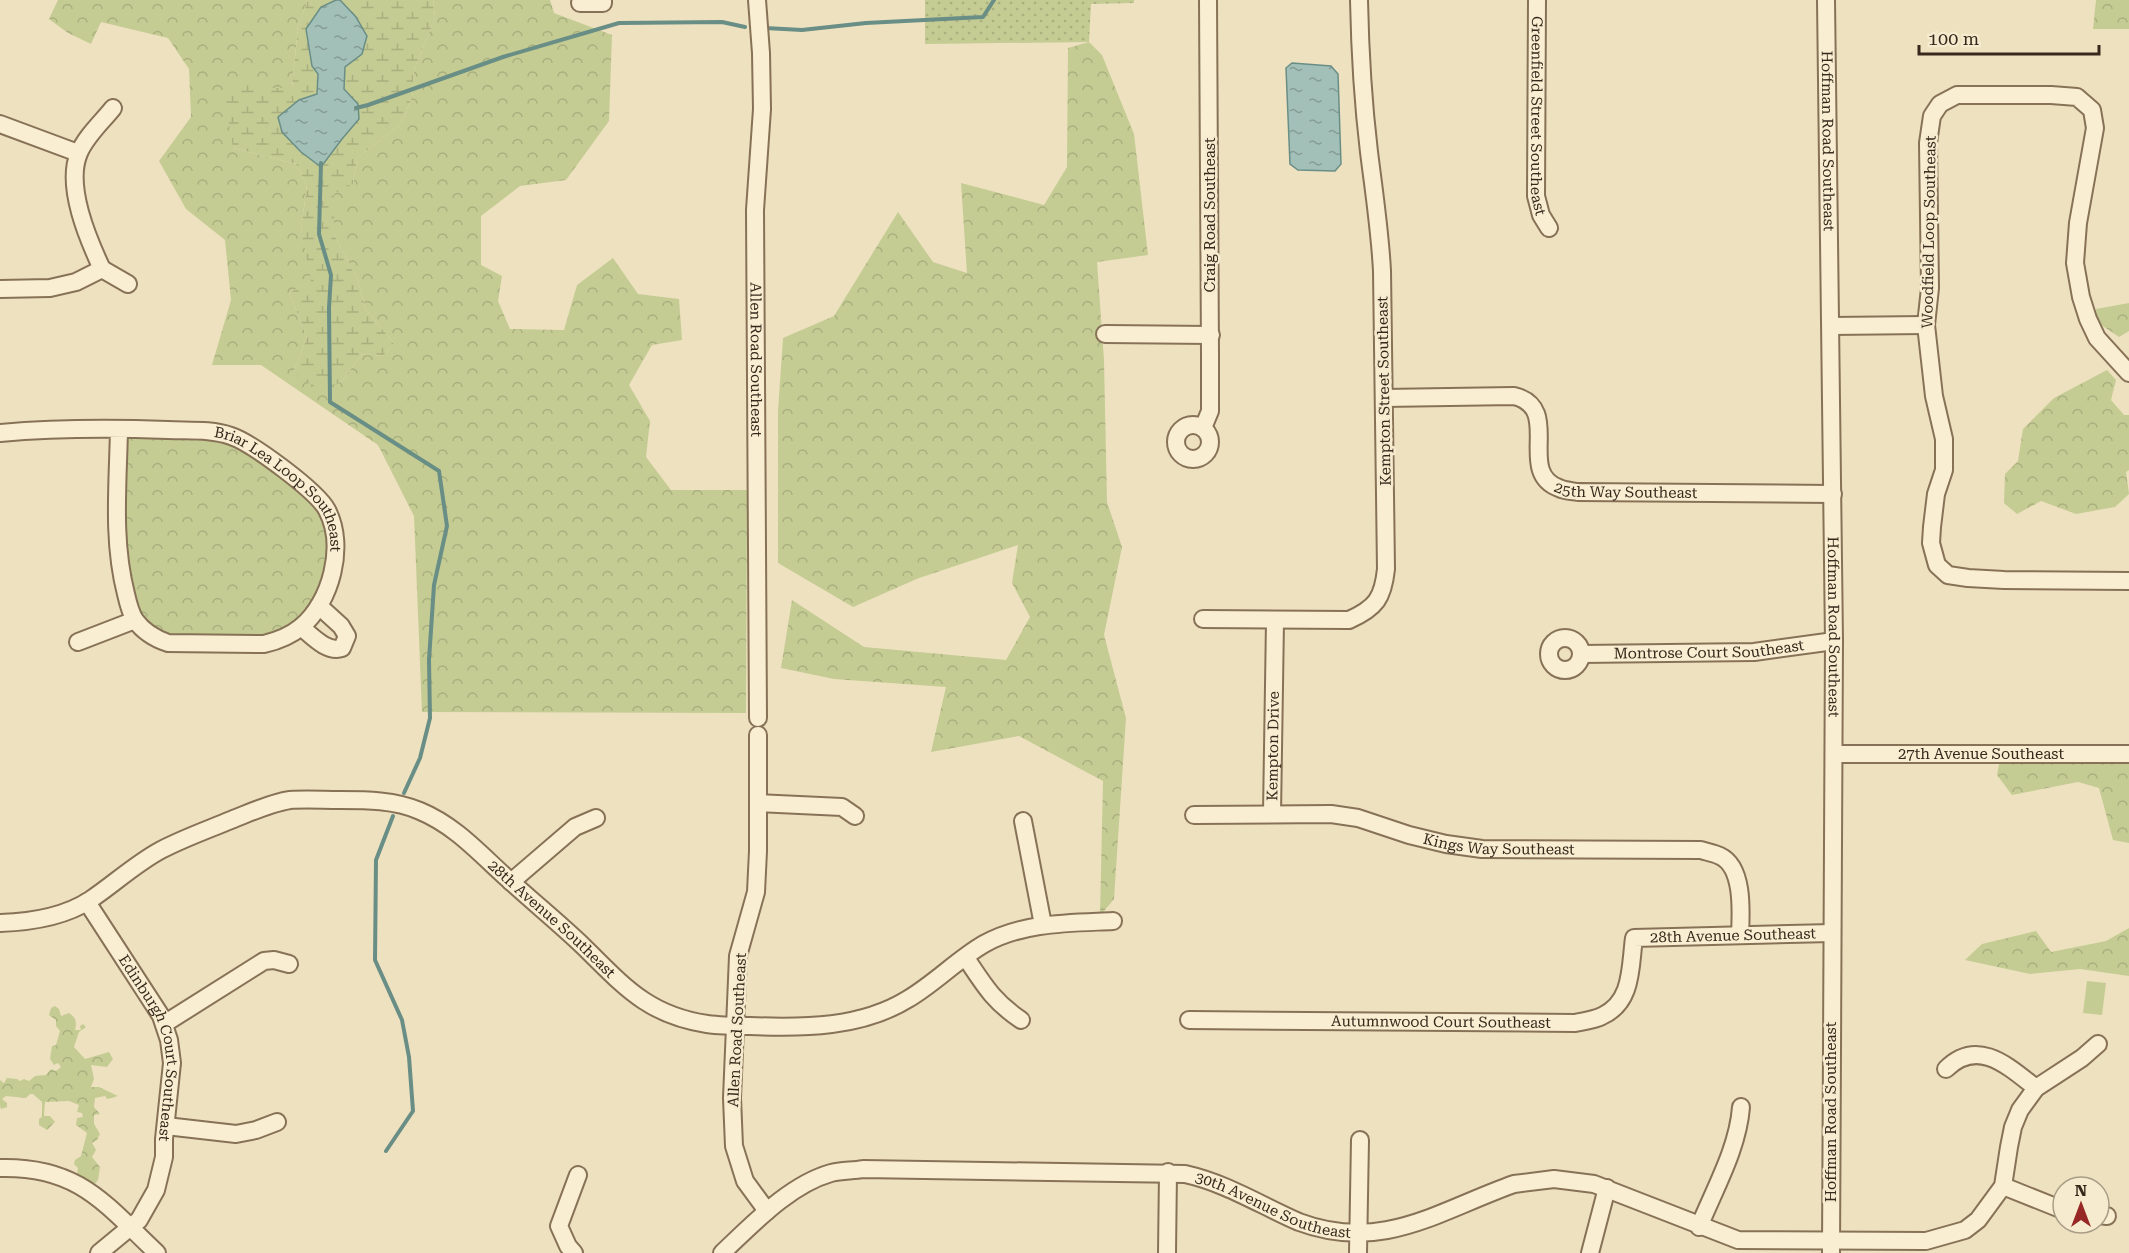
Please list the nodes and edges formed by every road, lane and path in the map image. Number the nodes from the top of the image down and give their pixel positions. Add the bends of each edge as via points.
1 (603, 0) edge
2 (757, 0) edge
3 (1208, 0) edge
4 (1359, 0) edge
5 (1537, 0) edge
6 (1826, 0) edge
7 (580, 3) dead end
8 (113, 108) dead end
9 (0, 124) edge
10 (78, 153) junction
11 (1549, 228) dead end
12 (102, 269) junction
13 (128, 284) dead end
14 (0, 289) edge
15 (1831, 326) junction
16 (1926, 326) junction
17 (1105, 334) dead end
18 (1211, 335) junction
19 (2129, 373) edge
20 (1384, 398) junction
21 (1203, 428) dead end
22 (120, 429) junction
23 (0, 433) edge
24 (1833, 494) junction
25 (2129, 581) edge
26 (319, 606) junction
27 (1203, 619) dead end
28 (135, 620) junction
29 (1275, 621) junction
30 (301, 627) junction
31 (1834, 641) junction
32 (78, 642) dead end
33 (1581, 654) dead end
34 (1834, 754) junction
35 (2129, 754) edge
36 (758, 803) junction
37 (1272, 814) junction
38 (1194, 815) dead end
39 (855, 816) dead end
40 (596, 818) dead end
41 (1023, 821) dead end
42 (511, 882) junction
43 (87, 902) junction
44 (1113, 921) dead end
45 (0, 923) edge
46 (1043, 925) junction
47 (1832, 933) junction
48 (1740, 935) junction
49 (1634, 938) joint
50 (966, 958) junction
51 (289, 964) dead end
52 (1021, 1020) dead end
53 (1189, 1020) dead end
54 (164, 1024) junction
55 (734, 1025) junction
56 (2098, 1044) dead end
57 (1946, 1069) dead end
58 (2036, 1088) junction
59 (1741, 1107) dead end
60 (277, 1122) dead end
61 (166, 1126) junction
62 (1360, 1140) dead end
63 (0, 1168) edge
64 (1168, 1172) junction
65 (578, 1175) dead end
66 (2003, 1186) junction
67 (1607, 1188) junction
68 (2051, 1205) edge
69 (767, 1211) junction
70 (1699, 1227) junction
71 (131, 1228) junction
72 (1358, 1235) junction
73 (1831, 1247) edge
74 (99, 1253) edge
75 (157, 1253) edge
76 (574, 1253) edge
77 (722, 1253) edge
78 (1167, 1253) edge
79 (1358, 1253) edge
80 (1590, 1253) edge

1 - 7 street
2 - 36 street, Allen Road Southeast via 762,109 755,210
3 - 18 street, Craig Road Southeast
4 - 20 street, Kempton Street Southeast via 1365,112 1382,261
5 - 11 street, Greenfield Street Southeast via 1536,196
6 - 15 street, Hoffman Road Southeast
8 - 10 street
9 - 10 street
10 - 12 street via 79,206
12 - 13 street
12 - 14 street via 76,282 50,288
15 - 16 street
15 - 24 street, Hoffman Road Southeast
16 - 19 street, Woodfield Loop Southeast via 1930,288 1928,143 1932,116 1940,104 1958,95 2077,97 2092,110 2095,128 2078,223 2075,262 2081,297 2097,338
16 - 25 street, Woodfield Loop Southeast via 1934,396 1944,439 1944,470 1936,494 1931,543 1937,565 1948,575 1968,578
17 - 18 street
18 - 21 street, Craig Road Southeast via 1210,411
20 - 24 street, 25th Way Southeast via 1524,399 1538,415 1542,474 1559,489
20 - 29 street, Kempton Street Southeast via 1386,569 1378,600 1366,612 1349,620
22 - 23 street, Briar Lea Loop Southeast
22 - 26 street, Briar Lea Loop Southeast via 219,432 234,436 256,447 319,499 330,516 335,551 333,573
22 - 28 street via 118,559
24 - 31 street, Hoffman Road Southeast
26 - 30 street, Briar Lea Loop Southeast
26 - 30 street via 344,630 347,636 342,648 327,647
27 - 29 street, Kempton Street Southeast
28 - 30 street, Briar Lea Loop Southeast via 157,639 168,643 264,644 278,641
28 - 32 street
29 - 37 street, Kempton Drive
31 - 33 street, Montrose Court Southeast via 1754,652
31 - 34 street, Hoffman Road Southeast
34 - 35 street, 27th Avenue Southeast
34 - 47 street, Hoffman Road Southeast
36 - 39 street via 842,807
36 - 55 street, Allen Road Southeast via 756,892 738,956
37 - 38 street, Kings Way Southeast
37 - 48 street, Kings Way Southeast via 1358,818 1428,840 1482,849 1701,850 1722,856 1735,872 1741,901
40 - 42 street via 575,827
41 - 46 street
42 - 43 street, 28th Avenue Southeast via 478,849 418,810 374,801 287,800 161,850
42 - 55 street, 28th Avenue Southeast via 582,945 611,977 653,1008 708,1024
43 - 45 street, 28th Avenue Southeast via 29,922
43 - 54 street, Edinburgh Court Southeast
44 - 46 street, 28th Avenue Southeast
46 - 50 street, 28th Avenue Southeast via 985,944
47 - 48 street, 28th Avenue Southeast
47 - 73 street, Hoffman Road Southeast
48 - 49 street, 28th Avenue Southeast
49 - 53 street, Autumnwood Court Southeast via 1628,990 1620,1004 1603,1016 1575,1023
50 - 52 street via 1002,1008
50 - 55 street, 28th Avenue Southeast via 907,1000 868,1017 796,1028
51 - 54 street via 264,961
54 - 61 street, Edinburgh Court Southeast via 172,1063
55 - 69 street, Allen Road Southeast via 734,1146 745,1181
56 - 58 street
57 - 58 street via 1971,1054 1999,1060
58 - 66 street via 2013,1126
59 - 70 street via 1731,1149
60 - 61 street via 236,1134
61 - 71 street, Edinburgh Court Southeast via 156,1190
62 - 72 street
63 - 71 street via 40,1171 85,1188
64 - 69 street, 30th Avenue Southeast via 863,1169 823,1176
64 - 72 street, 30th Avenue Southeast via 1208,1179 1317,1229
64 - 78 street
65 - 76 street via 559,1226
66 - 68 street
66 - 73 street, 30th Avenue Southeast via 1978,1220 1951,1235 1926,1241
67 - 70 street, 30th Avenue Southeast
67 - 72 street, 30th Avenue Southeast via 1571,1180 1531,1180 1403,1228
67 - 80 street
69 - 77 street, 30th Avenue Southeast
70 - 73 street, 30th Avenue Southeast via 1738,1240
71 - 74 street, Edinburgh Court Southeast
71 - 75 street
72 - 79 street

